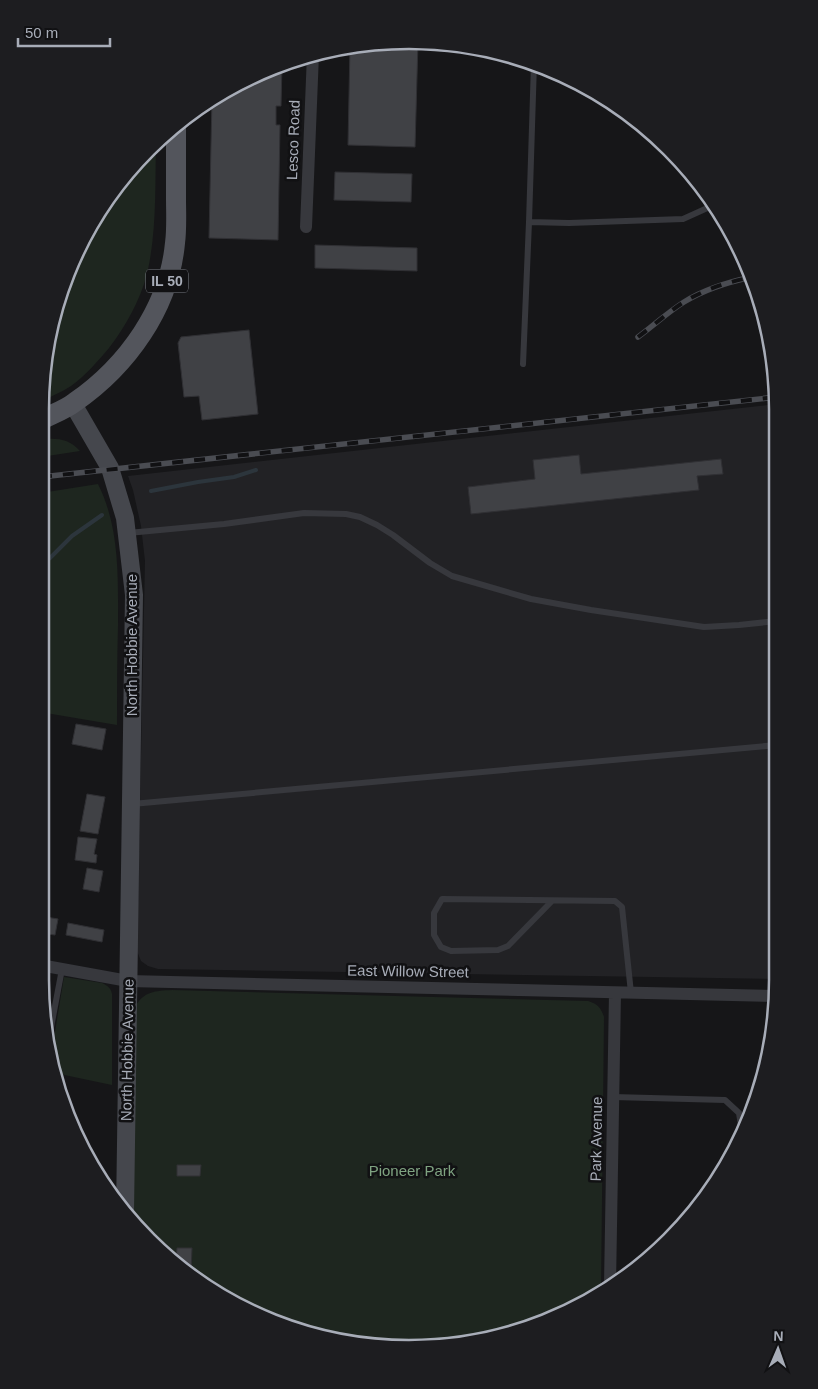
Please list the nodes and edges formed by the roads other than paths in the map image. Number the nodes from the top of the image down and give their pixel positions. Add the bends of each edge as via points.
1 (313, 62) edge
2 (534, 71) edge
3 (176, 134) edge
4 (708, 208) edge
5 (529, 222) junction
6 (306, 227) dead end
7 (523, 364) dead end
8 (73, 404) junction
9 (49, 416) edge
10 (127, 533) junction
11 (769, 622) edge
12 (769, 746) edge
13 (130, 804) junction
14 (552, 901) junction
15 (49, 967) edge
16 (62, 969) junction
17 (128, 981) junction
18 (614, 992) junction
19 (631, 993) junction
20 (768, 996) edge
21 (52, 1027) edge
22 (613, 1097) junction
23 (740, 1121) edge
24 (124, 1201) edge
25 (610, 1279) edge

1 - 6 street, Lesco Road
2 - 5 lane
3 - 8 main road, IL 50 via 175,244 165,289 142,334 121,361
4 - 5 lane via 683,219
5 - 7 lane
8 - 9 main road, IL 50
8 - 10 main road, North Hobbie Avenue via 110,468 126,518
10 - 11 lane via 304,513 346,514 377,524 452,576 531,598 704,627
10 - 13 main road, North Hobbie Avenue via 134,594
12 - 13 lane
13 - 17 main road, North Hobbie Avenue
14 - 14 lane via 442,899 434,913 434,935 441,947 451,951 498,950 508,946
14 - 19 lane via 614,900 622,906
15 - 16 street, East Willow Street
16 - 17 street, East Willow Street
16 - 21 lane
17 - 18 street, East Willow Street
17 - 24 main road, North Hobbie Avenue
18 - 19 street, East Willow Street
18 - 22 street, Park Avenue
19 - 20 street, East Willow Street
22 - 23 lane via 725,1100 739,1113
22 - 25 street, Park Avenue

